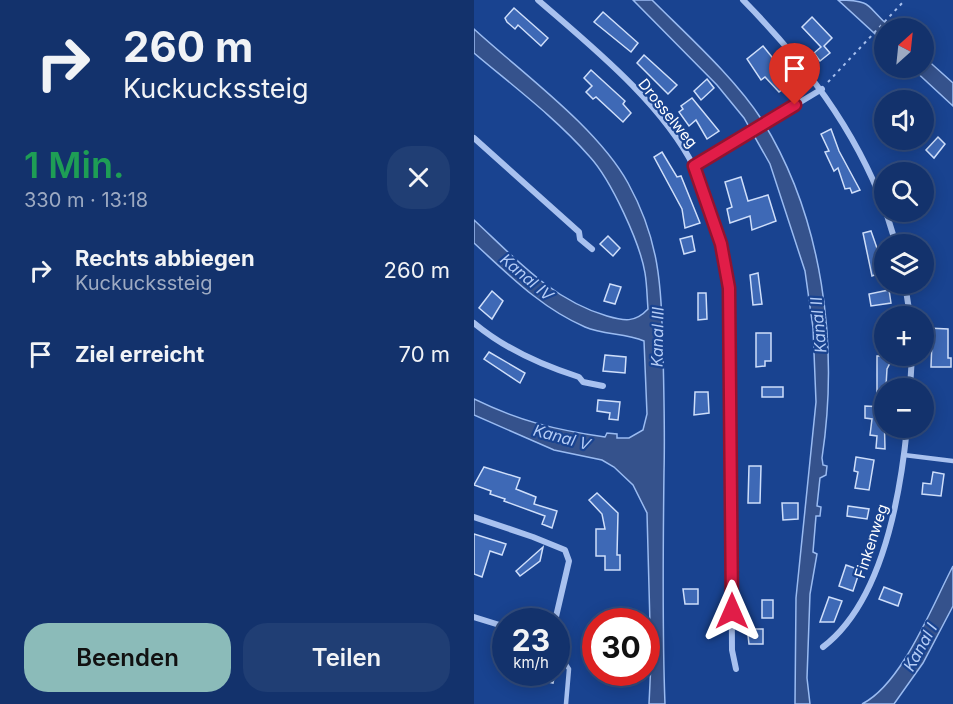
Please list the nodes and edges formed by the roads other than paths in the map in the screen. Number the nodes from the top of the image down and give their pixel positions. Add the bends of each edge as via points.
1 (538, 0) edge
2 (743, 0) edge
3 (822, 89) junction
4 (474, 138) edge
5 (694, 166) junction
6 (874, 182) edge
7 (592, 249) dead end
8 (474, 323) edge
9 (603, 386) dead end
10 (906, 438) edge
11 (904, 455) junction
12 (953, 461) edge
13 (474, 517) edge
14 (558, 608) edge
15 (474, 617) edge
16 (492, 623) edge
17 (824, 647) dead end
18 (736, 669) dead end
19 (568, 686) edge
20 (567, 704) edge

1 - 5 street, Drosselweg via 643,98
2 - 3 street
3 - 5 street
3 - 6 street
4 - 7 street via 579,232 580,239
5 - 18 street, Drosselweg via 721,244 729,288 732,650
8 - 9 street via 527,357 583,382
10 - 11 street, Finkenweg
11 - 12 lane
11 - 17 street, Finkenweg via 895,507 868,588 849,622
13 - 14 street via 561,547 568,561
15 - 16 street
19 - 20 lane

